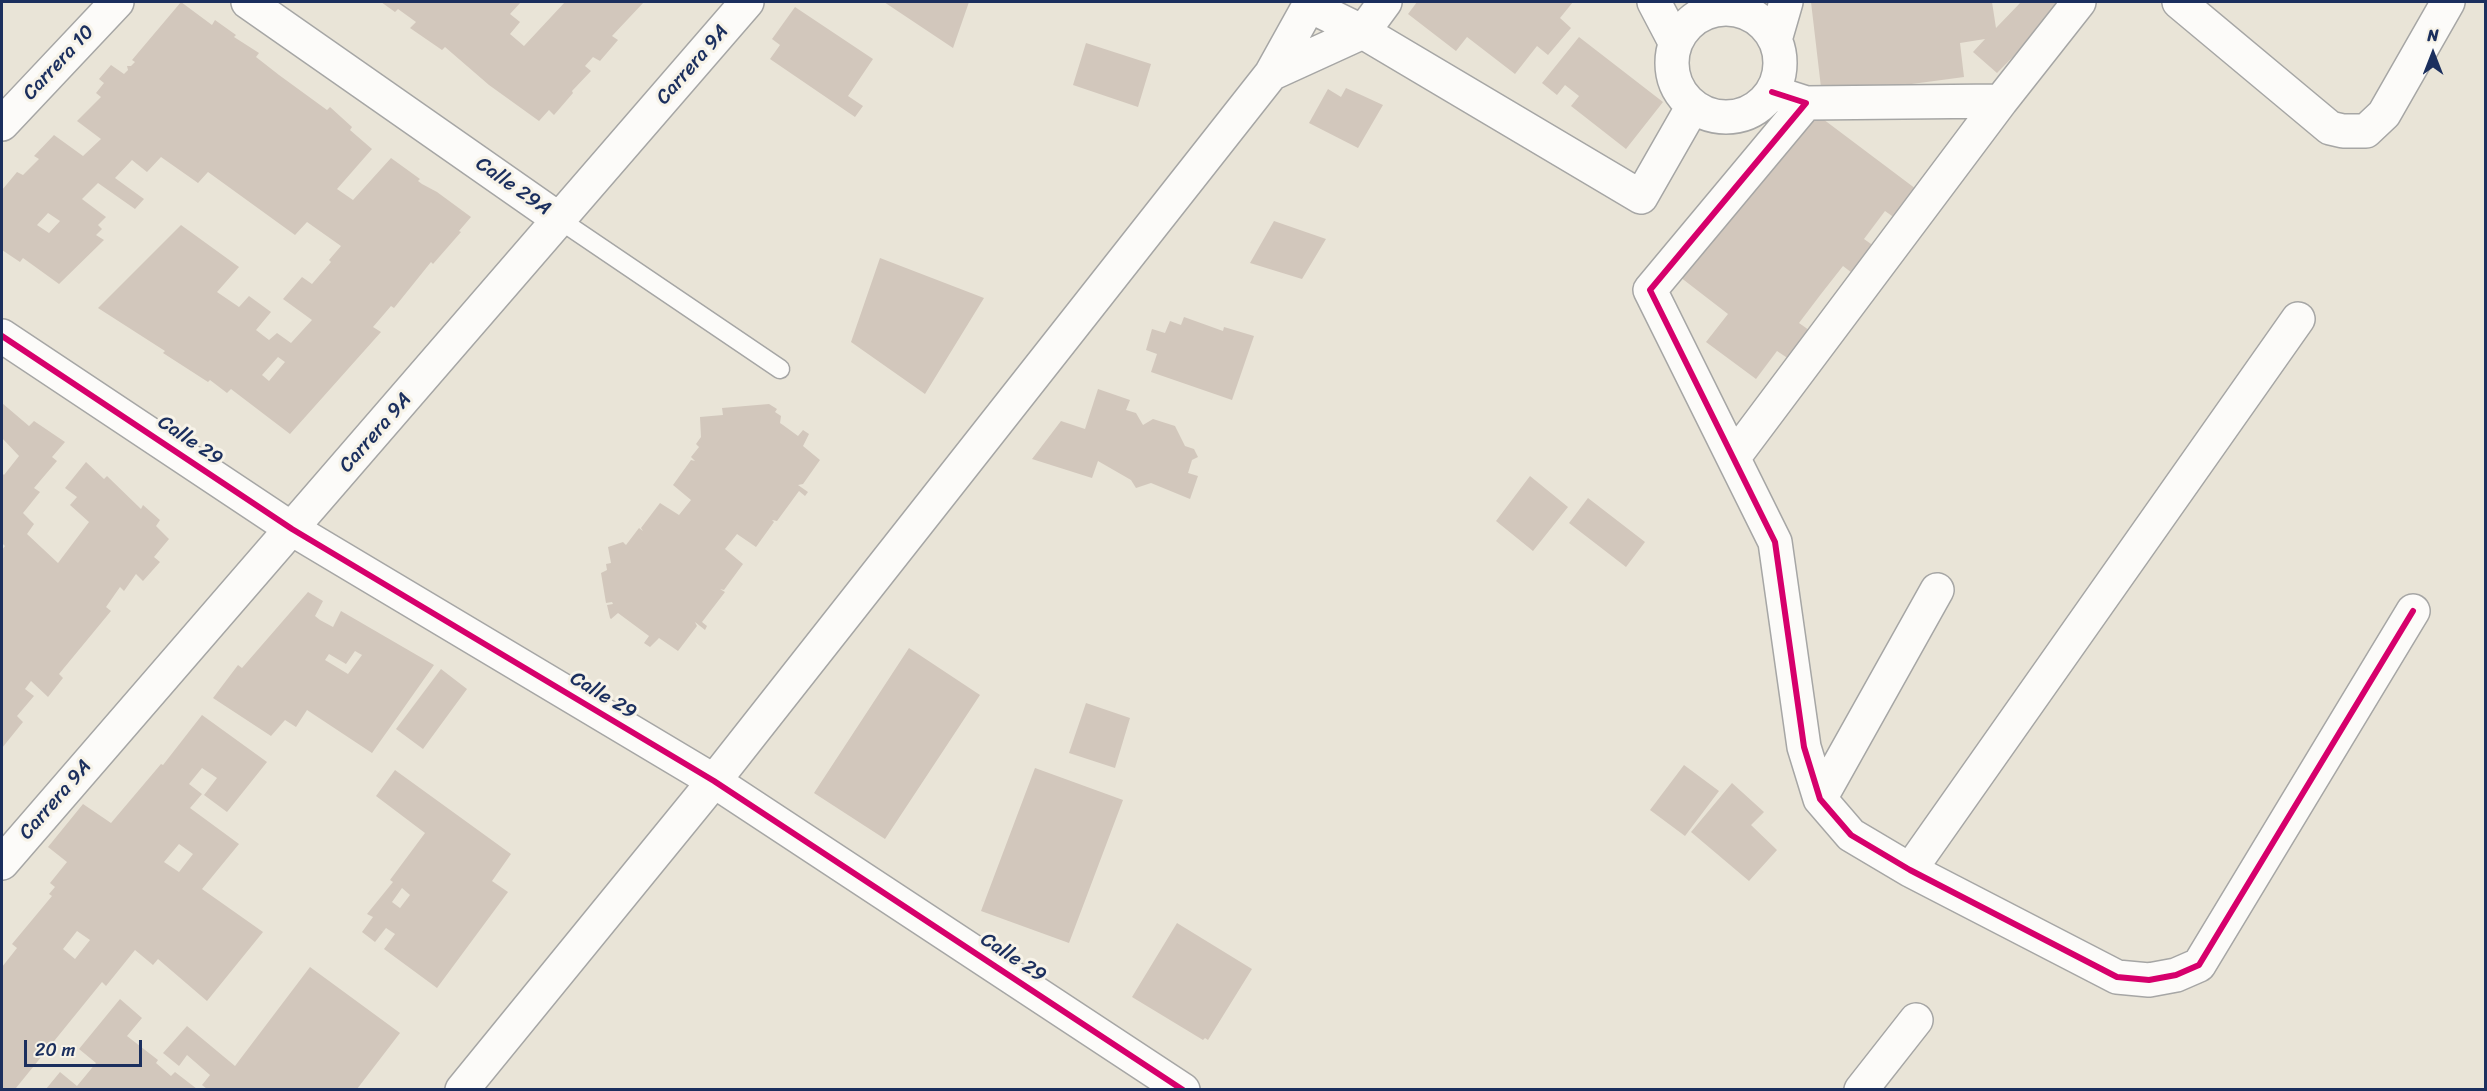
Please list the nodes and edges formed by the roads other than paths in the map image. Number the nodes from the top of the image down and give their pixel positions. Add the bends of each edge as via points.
1 (117, 2) edge
2 (248, 2) edge
3 (747, 2) edge
4 (1385, 2) edge
5 (1654, 2) edge
6 (1786, 2) edge
7 (2079, 2) edge
8 (2179, 2) edge
9 (2448, 2) edge
10 (1310, 3) edge
11 (1363, 32) junction
12 (1775, 40) junction
13 (1676, 42) junction
14 (1271, 74) junction
15 (1772, 92) junction
16 (2001, 101) junction
17 (1806, 103) junction
18 (1693, 106) junction
19 (2, 124) edge
20 (560, 219) junction
21 (2298, 319) dead end
22 (2, 336) edge
23 (780, 369) dead end
24 (1734, 457) junction
25 (292, 529) junction
26 (1937, 590) dead end
27 (2413, 611) dead end
28 (714, 781) junction
29 (1820, 799) junction
30 (2, 863) edge
31 (1910, 870) junction
32 (1916, 1020) dead end
33 (462, 1089) edge
34 (1183, 1089) edge
35 (1861, 1089) edge

1 - 19 street, Carrera 10
2 - 20 street, Calle 29A
3 - 20 street, Carrera 9A
4 - 11 street
5 - 13 street
6 - 12 street
7 - 16 street
8 - 9 street via 2330,128 2343,131 2366,131 2384,114
10 - 11 street
10 - 14 street
11 - 14 street
11 - 18 street via 1641,197
12 - 13 street via 1765,26 1733,9 1698,16
12 - 15 street via 1780,57 1779,76
13 - 18 street via 1671,59 1673,77 1680,93
14 - 28 street
15 - 17 street
15 - 18 street via 1744,114 1717,116
16 - 17 street
16 - 24 street
17 - 24 street via 1650,290
20 - 23 lane, Calle 29A
20 - 25 street, Carrera 9A
21 - 31 street
22 - 25 street, Calle 29
24 - 29 street via 1775,542 1804,747
25 - 28 street, Calle 29
25 - 30 street, Carrera 9A
26 - 29 street
27 - 31 street via 2199,965 2149,981 2117,977
28 - 33 street
28 - 34 street, Calle 29
29 - 31 street via 1851,835
32 - 35 street

